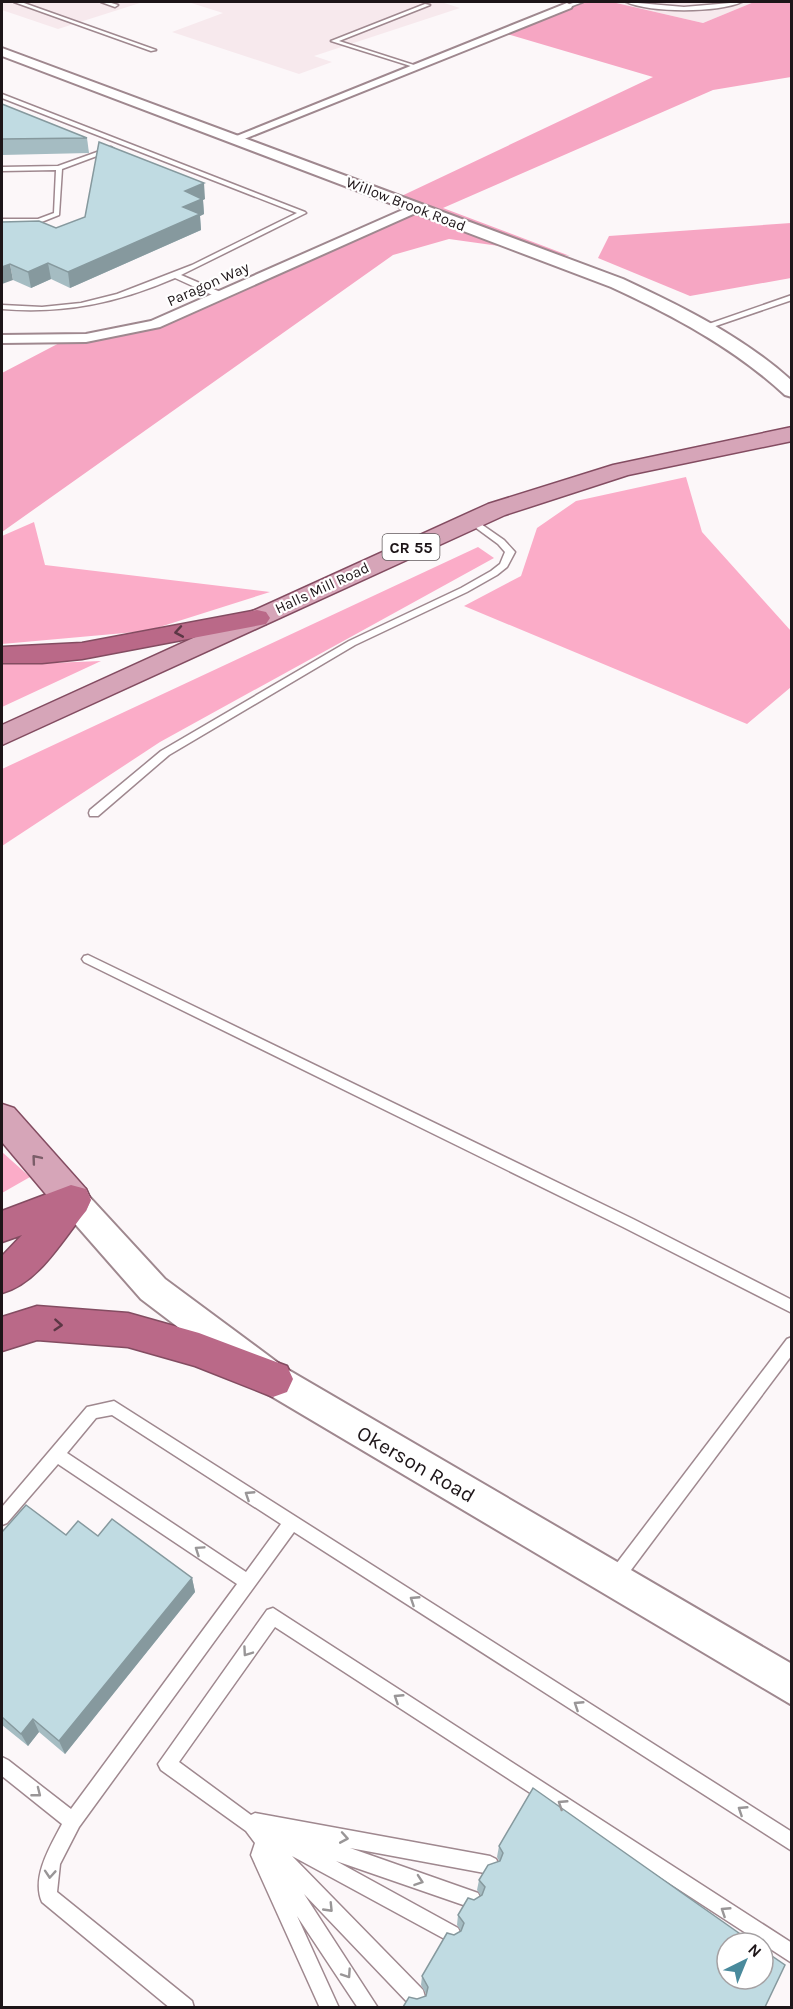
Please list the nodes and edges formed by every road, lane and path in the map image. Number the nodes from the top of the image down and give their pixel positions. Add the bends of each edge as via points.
1 (17, 2) edge
2 (104, 2) edge
3 (580, 2) edge
4 (629, 2) edge
5 (713, 2) edge
6 (739, 2) edge
7 (115, 5) dead end
8 (427, 5) dead end
9 (726, 5) junction
10 (567, 6) joint
11 (153, 50) dead end
12 (2, 52) edge
13 (415, 67) junction
14 (2, 96) edge
15 (235, 139) junction
16 (126, 144) junction
17 (59, 168) junction
18 (2, 169) edge
19 (416, 208) junction
20 (2, 221) edge
21 (173, 274) junction
22 (222, 296) junction
23 (792, 297) edge
24 (2, 308) edge
25 (704, 327) junction
26 (2, 339) edge
27 (792, 391) edge
28 (792, 434) edge
29 (471, 520) junction
30 (257, 618) junction
31 (2, 655) edge
32 (49, 714) junction
33 (2, 736) edge
34 (2, 755) edge
35 (94, 813) dead end
36 (88, 959) dead end
37 (2, 1118) edge
38 (73, 1200) junction
39 (2, 1227) edge
40 (2, 1277) edge
41 (792, 1307) edge
42 (2, 1334) edge
43 (792, 1343) edge
44 (273, 1379) junction
45 (56, 1454) junction
46 (2, 1518) edge
47 (292, 1522) junction
48 (613, 1580) junction
49 (248, 1582) junction
50 (792, 1686) edge
51 (2, 1766) edge
52 (73, 1821) junction
53 (245, 1821) junction
54 (792, 1842) edge
55 (489, 1864) edge
56 (472, 1899) edge
57 (452, 1934) edge
58 (792, 1954) edge
59 (416, 1997) edge
60 (185, 2007) edge
61 (330, 2007) edge
62 (369, 2007) edge

1 - 11 lane
2 - 7 lane
3 - 10 lane
4 - 9 lane via 678,9
5 - 9 lane
6 - 9 lane
8 - 13 lane via 334,41
10 - 13 street
12 - 15 street, Willow Brook Road
13 - 15 street
14 - 16 lane
15 - 19 street, Willow Brook Road
16 - 17 lane
16 - 21 lane via 303,213
17 - 18 lane
17 - 20 lane via 57,214 39,221
19 - 22 street, Paragon Way
19 - 25 street, Willow Brook Road via 617,283
21 - 22 lane
21 - 24 lane via 122,296 64,309
22 - 26 street, Paragon Way via 169,320 105,335
23 - 25 lane
25 - 27 street, Willow Brook Road
28 - 29 main road, Halls Mill Road / CR 55 via 624,467
29 - 30 main road, Halls Mill Road / CR 55
29 - 35 lane via 510,552 504,565 494,573 352,643 165,753
30 -> 31 highway via 162,634 106,649 57,655
30 - 32 main road, Halls Mill Road / CR 55
32 - 33 main road, Halls Mill Road / CR 55
32 - 34 main road
36 - 41 lane
38 -> 37 main road
38 - 39 highway
38 - 40 highway via 22,1262
38 - 44 street, Okerson Road via 153,1288
42 -> 44 highway via 37,1323 128,1330 199,1350
43 - 48 lane
44 - 48 street, Okerson Road
45 - 46 lane
47 -> 45 lane via 114,1408 92,1412
49 -> 45 lane
47 - 49 lane
54 -> 47 lane
48 - 50 street, Okerson Road
49 - 52 lane
51 -> 52 lane
52 -> 60 lane via 51,1862 48,1896
53 -> 55 lane
53 -> 56 lane
53 - 57 lane
58 -> 53 lane via 273,1616 167,1764
53 -> 59 lane
53 - 61 lane
53 -> 62 lane

